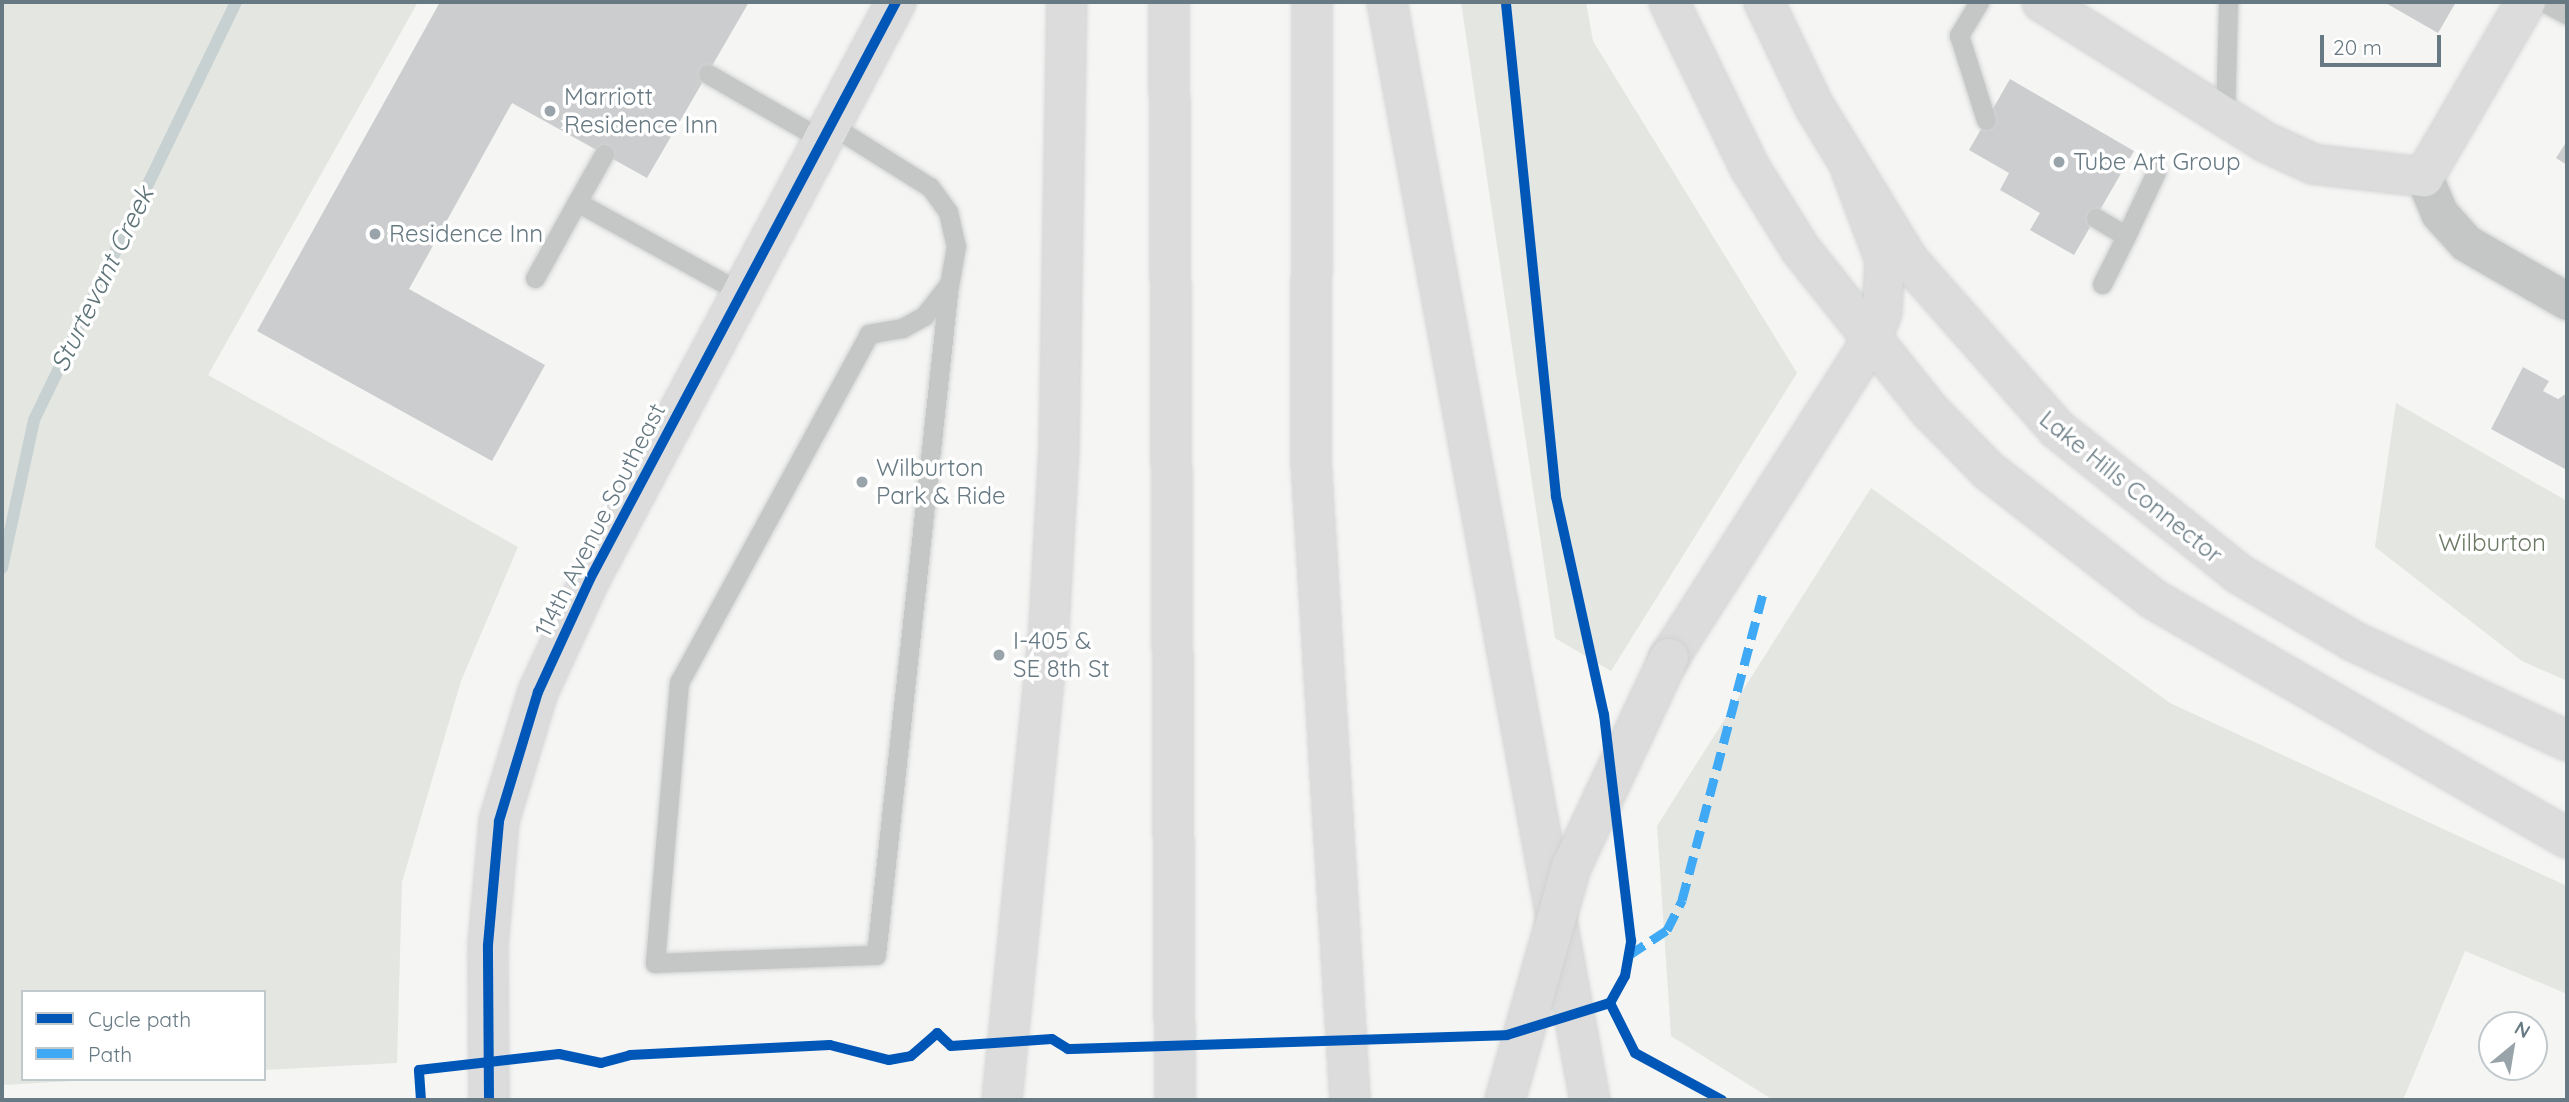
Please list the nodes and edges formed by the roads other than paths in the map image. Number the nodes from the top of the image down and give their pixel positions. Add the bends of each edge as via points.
1 (896, 2) edge
2 (1067, 2) edge
3 (1168, 2) edge
4 (1312, 2) edge
5 (1387, 2) edge
6 (1669, 2) edge
7 (1764, 2) edge
8 (1979, 2) edge
9 (2042, 2) edge
10 (2228, 2) edge
11 (2526, 2) edge
12 (2544, 2) edge
13 (2567, 15) edge
14 (708, 74) dead end
15 (1986, 120) dead end
16 (2225, 121) junction
17 (827, 132) junction
18 (604, 154) dead end
19 (1852, 172) junction
20 (2156, 172) dead end
21 (2424, 177) junction
22 (577, 202) junction
23 (2096, 218) dead end
24 (2126, 236) junction
25 (535, 278) dead end
26 (949, 284) junction
27 (2102, 284) dead end
28 (742, 293) junction
29 (2567, 301) edge
30 (1871, 341) junction
31 (2567, 741) edge
32 (2567, 838) edge
33 (489, 1100) edge
34 (1002, 1100) edge
35 (1175, 1100) edge
36 (1350, 1100) edge
37 (1505, 1100) edge
38 (1590, 1100) edge

1 - 17 main road, 114th Avenue Southeast
2 - 34 main road via 1059,449 1049,627
3 - 35 main road
4 - 36 main road via 1311,460
5 - 38 main road
6 - 30 main road via 1750,168 1801,250
7 - 19 main road
8 - 15 lane via 1959,35
9 - 16 main road
10 - 16 lane
11 - 21 main road
12 - 13 lane
14 - 17 lane
16 - 21 main road via 2313,164
17 - 26 lane via 930,187 948,212 956,246
17 - 28 main road, 114th Avenue Southeast
18 - 22 lane
19 - 30 main road via 1885,260 1882,312
19 - 31 main road, Lake Hills Connector via 1909,261 2008,380 2175,529 2353,641
20 - 24 lane
21 - 29 street via 2439,213 2466,243
22 - 25 lane
22 - 28 lane
23 - 24 lane
24 - 27 lane
26 - 26 lane via 876,955 655,963 679,682 869,334 924,316
28 - 33 main road, 114th Avenue Southeast via 590,579 513,762 499,821 488,945
30 - 32 main road via 1982,463 2085,551 2187,619
30 - 37 main road, bridge via 1708,590 1607,782 1542,954

